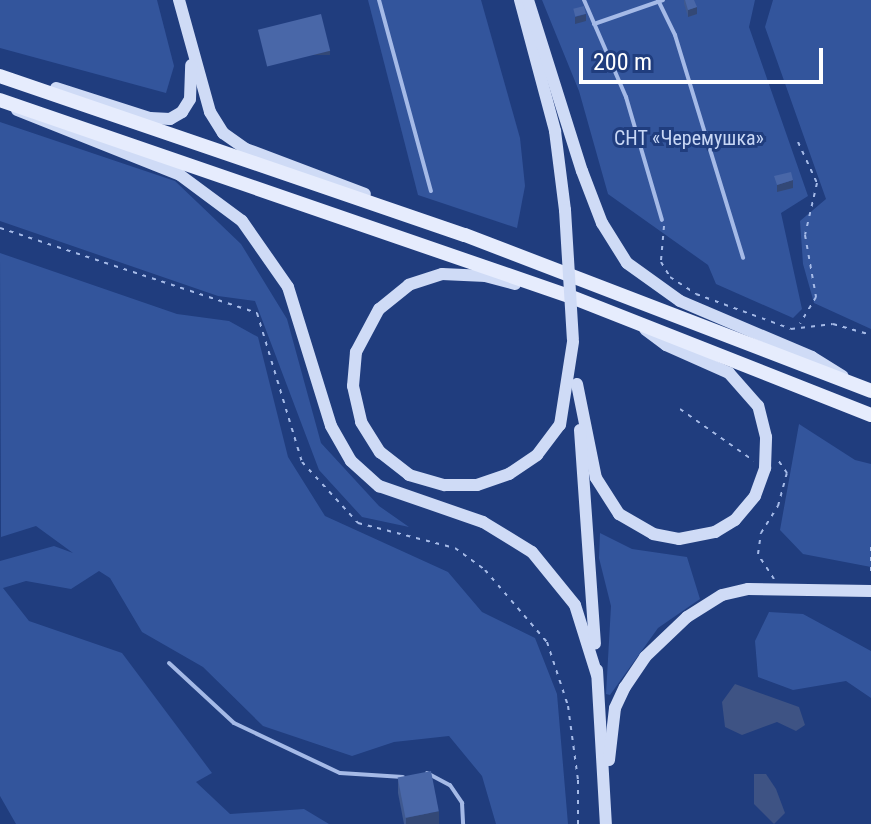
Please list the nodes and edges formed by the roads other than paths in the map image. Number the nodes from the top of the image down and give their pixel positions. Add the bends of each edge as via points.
1 (179, 0) edge
2 (379, 0) edge
3 (520, 0) edge
4 (528, 0) edge
5 (584, 0) edge
6 (660, 1) edge
7 (593, 24) junction
8 (190, 46) junction
9 (0, 75) edge
10 (0, 100) edge
11 (431, 191) dead end
12 (407, 216) junction
13 (662, 220) road end
14 (743, 258) dead end
15 (569, 296) junction
16 (636, 322) junction
17 (573, 341) junction
18 (577, 384) junction
19 (864, 388) edge
20 (871, 415) edge
21 (871, 591) edge
22 (169, 663) dead end
23 (597, 675) junction
24 (606, 818) edge
25 (463, 824) edge

1 - 8 main road
2 - 11 lane
3 - 17 main road, bridge via 555,131
4 - 19 main road via 582,171 602,223 627,263 680,301 812,357
5 - 7 lane
6 - 7 lane
6 - 14 lane
7 - 13 lane via 626,97
8 - 9 main road via 190,99 170,119 150,118
8 - 12 main road via 210,112 230,140 377,198
9 - 12 main road
10 - 15 main road
10 - 23 main road via 45,125 180,175 242,221 288,287 313,354 326,413 351,461 379,486 483,522 532,552 575,605
12 - 19 main road
15 - 16 main road
15 - 17 main road via 469,274 442,274 409,285 379,309 361,338 353,386 361,422 380,452 409,475 445,485 492,482 537,455 560,425
16 - 18 main road via 666,345 743,384 758,406 767,449 765,468 744,511 715,532 679,539 640,529 619,514 602,492
16 - 20 main road
17 - 18 main road
18 - 23 main road
21 - 24 main road via 779,587 722,595 687,617 645,657 615,708
22 - 25 lane via 234,723 340,773 392,779 430,773 450,785 462,803
23 - 24 main road

